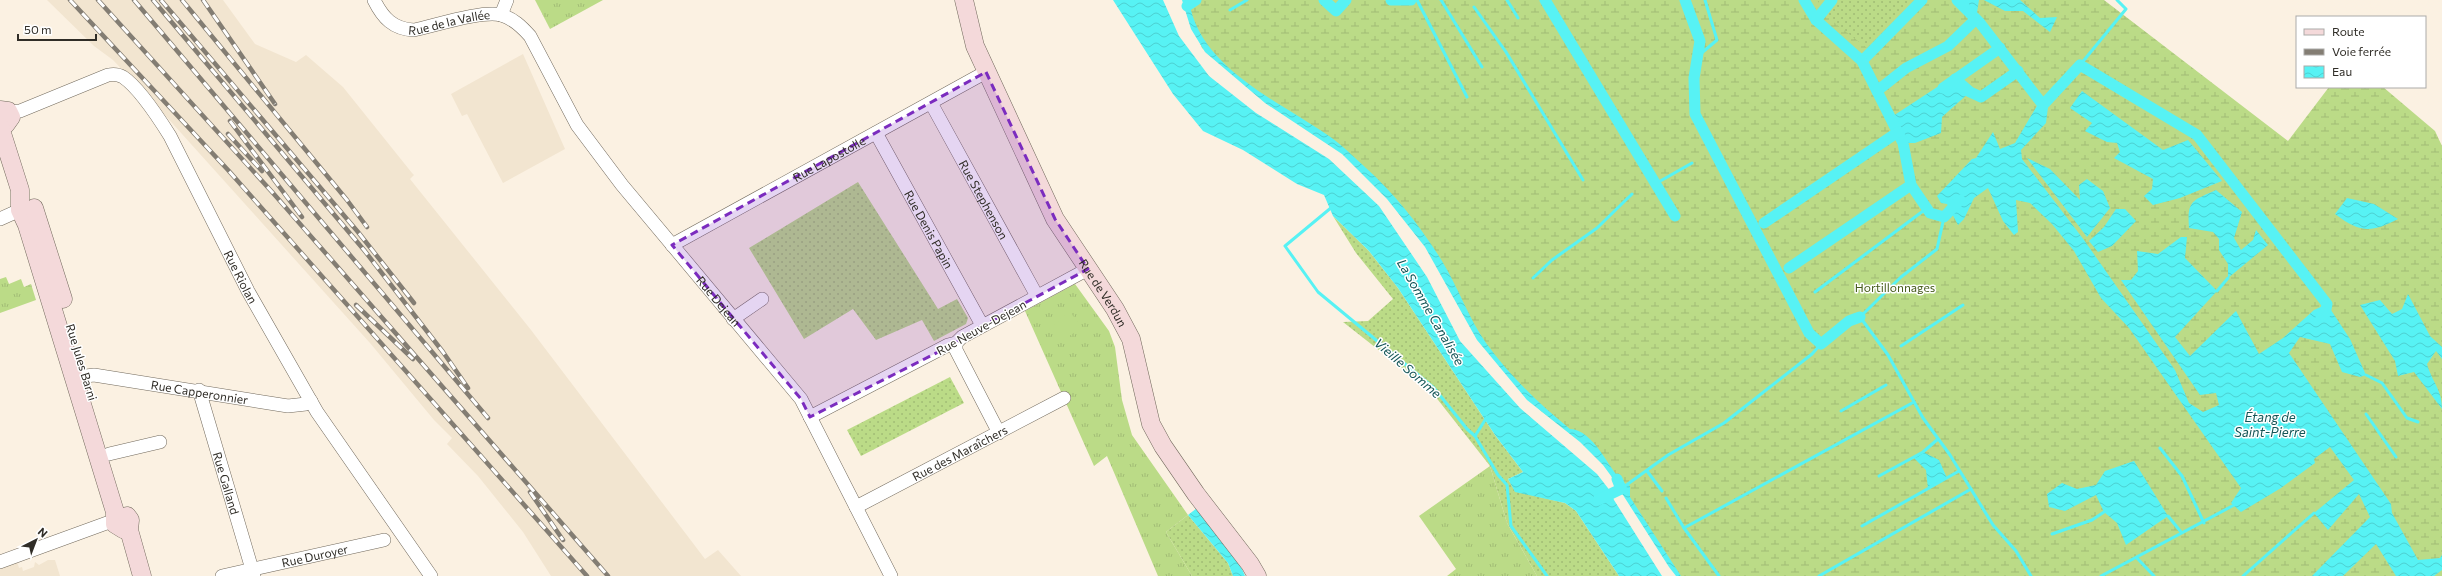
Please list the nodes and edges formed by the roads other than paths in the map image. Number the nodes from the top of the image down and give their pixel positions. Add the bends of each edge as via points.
1 (374, 0) edge
2 (507, 0) edge
3 (964, 0) edge
4 (501, 15) junction
5 (530, 36) joint
6 (986, 72) junction
7 (931, 103) junction
8 (3, 116) edge
9 (876, 133) junction
10 (25, 207) junction
11 (0, 219) edge
12 (672, 245) junction
13 (1088, 269) junction
14 (1037, 296) junction
15 (762, 299) dead end
16 (733, 319) junction
17 (982, 326) junction
18 (956, 343) junction
19 (86, 376) junction
20 (199, 390) junction
21 (1064, 398) dead end
22 (311, 401) junction
23 (810, 417) junction
24 (999, 433) junction
25 (160, 442) dead end
26 (110, 454) junction
27 (856, 508) junction
28 (121, 521) junction
29 (384, 540) dead end
30 (0, 562) edge
31 (253, 573) edge
32 (132, 576) edge
33 (142, 576) edge
34 (222, 576) edge
35 (431, 576) edge
36 (891, 576) edge
37 (1257, 576) edge

1 - 4 street, Rue de la Vallée via 385,18 402,30 414,30 485,14
2 - 4 street
3 - 6 main road, Rue de Verdun via 970,29
4 - 5 street, Rue de la Vallée via 521,26
5 - 12 street, Rue Dejean via 577,125
6 - 7 street, Rue Lapostolle
6 - 13 main road, Rue de Verdun via 1055,219
7 - 9 street, Rue Lapostolle
7 - 14 street, Rue Stephenson
8 - 10 main road, Rue Jules Barni
8 - 22 street, Rue Riolan via 108,75 123,77 155,113 170,136 248,292
9 - 12 street, Rue Lapostolle
9 - 17 street, Rue Denis Papin
10 - 11 street
10 - 19 main road, Rue Jules Barni via 44,235
10 - 28 main road, Rue Jules Barni
12 - 16 street, Rue Dejean
13 - 14 street, Rue Neuve-Dejean
13 - 37 main road, Rue de Verdun via 1116,309 1131,339 1151,424 1163,446
14 - 17 street, Rue Neuve-Dejean
15 - 16 street
16 - 23 street, Rue Dejean via 801,399
17 - 18 street, Rue Neuve-Dejean
18 - 23 street, Rue Neuve-Dejean
18 - 24 street via 956,350
19 - 20 street, Rue Capperonnier
19 - 26 main road, Rue Jules Barni
20 - 22 street, Rue Capperonnier via 288,406
20 - 31 street, Rue Galland
21 - 24 street, Rue des Maraîchers
22 - 35 street, Rue Riolan
23 - 27 street, Rue Dejean
24 - 27 street, Rue des Maraîchers
25 - 26 street
26 - 28 main road, Rue Jules Barni via 124,511
27 - 36 street, Rue Dejean
28 - 30 street
28 - 32 main road, Rue Jules Barni
28 - 33 main road, Rue Jules Barni
29 - 31 street, Rue Duroyer
31 - 34 street, Rue Duroyer

